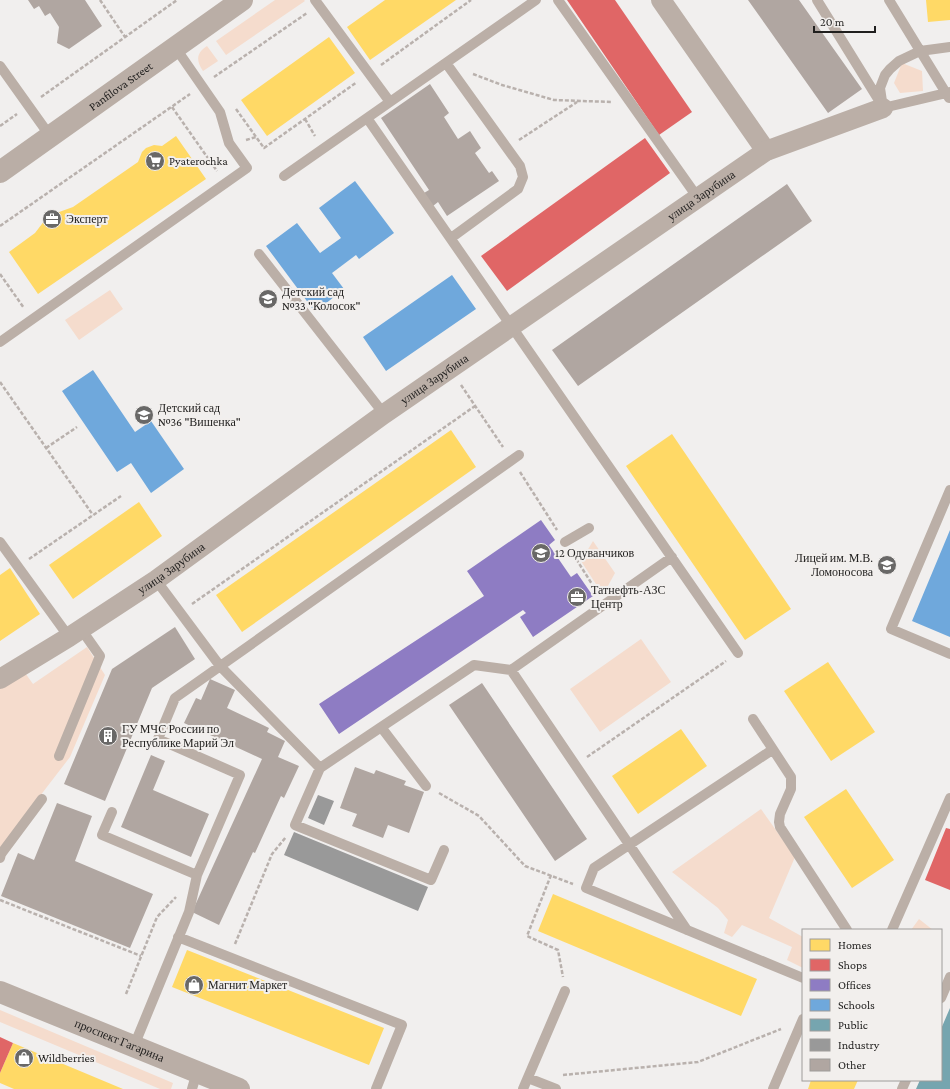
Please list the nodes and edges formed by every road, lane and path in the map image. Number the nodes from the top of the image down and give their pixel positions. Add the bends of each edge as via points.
1 (100, 0) edge
2 (177, 0) edge
3 (242, 0) edge
4 (536, 0) edge
5 (558, 0) edge
6 (661, 0) edge
7 (817, 0) edge
8 (888, 0) edge
9 (317, 2) edge
10 (125, 37) junction
11 (175, 47) junction
12 (950, 47) edge
13 (920, 51) junction
14 (446, 63) junction
15 (0, 66) edge
16 (202, 86) junction
17 (949, 95) edge
18 (390, 102) junction
19 (577, 102) junction
20 (630, 102) junction
21 (29, 106) junction
22 (172, 107) junction
23 (235, 108) dead end
24 (883, 108) junction
25 (367, 118) junction
26 (304, 120) dead end
27 (0, 126) edge
28 (50, 136) junction
29 (264, 148) dead end
30 (324, 148) junction
31 (507, 148) junction
32 (766, 151) junction
33 (0, 172) edge
34 (284, 176) dead end
35 (221, 177) dead end
36 (698, 198) junction
37 (0, 226) edge
38 (451, 238) junction
39 (259, 254) dead end
40 (0, 274) edge
41 (32, 319) junction
42 (512, 326) junction
43 (0, 342) edge
44 (450, 369) junction
45 (0, 382) edge
46 (475, 406) junction
47 (384, 414) junction
48 (77, 427) dead end
49 (46, 448) junction
50 (504, 448) dead end
51 (519, 455) dead end
52 (950, 490) edge
53 (121, 496) dead end
54 (93, 515) junction
55 (589, 528) dead end
56 (0, 542) edge
57 (566, 542) dead end
58 (672, 557) junction
59 (18, 567) junction
60 (156, 580) junction
61 (180, 612) junction
62 (75, 633) junction
63 (738, 653) joint
64 (950, 654) edge
65 (220, 666) junction
66 (511, 670) junction
67 (0, 679) edge
68 (753, 719) dead end
69 (381, 727) junction
70 (772, 750) junction
71 (59, 756) dead end
72 (575, 765) junction
73 (320, 768) junction
74 (426, 786) joint
75 (42, 798) dead end
76 (950, 798) edge
77 (112, 812) dead end
78 (295, 825) junction
79 (629, 844) junction
80 (444, 850) dead end
81 (0, 858) edge
82 (197, 875) junction
83 (551, 876) junction
84 (586, 888) junction
85 (0, 900) edge
86 (847, 929) edge
87 (892, 929) edge
88 (687, 930) junction
89 (178, 937) junction
90 (141, 956) junction
91 (229, 957) junction
92 (950, 977) edge
93 (802, 978) edge
94 (565, 991) joint
95 (0, 992) edge
96 (126, 994) dead end
97 (942, 996) edge
98 (802, 1020) edge
99 (802, 1022) edge
100 (134, 1046) junction
101 (528, 1078) junction
102 (195, 1080) edge
103 (239, 1089) edge
104 (376, 1089) edge
105 (523, 1089) edge
106 (556, 1089) edge
107 (773, 1089) edge

1 - 10 path
2 - 10 path
3 - 11 main road, Panfilova Street
4 - 14 lane
5 - 20 lane
6 - 32 street
7 - 24 lane
8 - 13 lane
9 - 16 path
9 - 18 lane
10 - 21 path
11 - 16 lane
11 - 28 main road, Panfilova Street
12 - 13 lane
13 - 17 lane
13 - 24 lane via 899,61 884,75 880,88
14 - 18 lane
14 - 19 path via 502,85 554,100
14 - 31 lane
15 - 21 lane
16 - 22 path
16 - 41 lane via 220,112 230,143 247,168
17 - 24 lane
18 - 25 lane
19 - 20 path
19 - 31 path
20 - 36 lane
21 - 27 path
21 - 28 lane
22 - 35 path
22 - 37 path
23 - 29 path
24 - 32 street, улица Зарубина
25 - 30 lane
25 - 38 lane
26 - 30 path
28 - 33 main road, Panfilova Street
30 - 34 lane
31 - 38 lane via 520,166 523,177 518,189
32 - 36 street, улица Зарубина
36 - 42 street, улица Зарубина
38 - 42 lane
39 - 47 lane
40 - 41 path
41 - 43 lane
42 - 44 street, улица Зарубина
42 - 58 lane
44 - 46 path
44 - 47 street, улица Зарубина
45 - 49 path
46 - 50 path
46 - 61 path
47 - 60 street, улица Зарубина
48 - 49 path
49 - 54 path
51 - 65 lane
52 - 64 lane via 891,629
53 - 54 path
54 - 59 path
55 - 57 lane
56 - 59 lane
58 - 63 lane
58 - 66 lane
59 - 62 lane
60 - 61 lane
60 - 62 street, улица Зарубина
61 - 65 lane
62 - 67 street, улица Зарубина
62 - 71 lane via 100,656
63 - 72 path
65 - 73 lane
65 - 82 lane via 175,698 158,739 240,775
66 - 69 lane via 474,665
66 - 72 lane
68 - 70 lane
69 - 73 lane
69 - 74 lane
70 - 79 lane
70 - 86 lane via 791,777 791,789 780,814 780,828
72 - 79 lane
73 - 78 lane
74 - 83 path via 479,816 525,866
75 - 81 lane
76 - 87 lane
77 - 82 lane via 102,836
78 - 80 lane via 431,880
78 - 91 path via 272,854
79 - 84 lane via 594,868
79 - 88 lane
82 - 89 lane via 189,912
82 - 90 path via 157,917
83 - 84 path
83 - 94 path via 527,936 558,950
84 - 88 lane
85 - 90 path
88 - 93 lane
89 - 91 lane
89 - 100 lane
90 - 96 path
91 - 104 lane via 402,1024
92 - 97 lane
94 - 101 lane
95 - 100 main road, проспект Гагарина
98 - 101 path via 698,1062
99 - 107 lane
100 - 102 main road, проспект Гагарина
101 - 105 lane
101 - 106 lane
102 - 103 main road, проспект Гагарина

